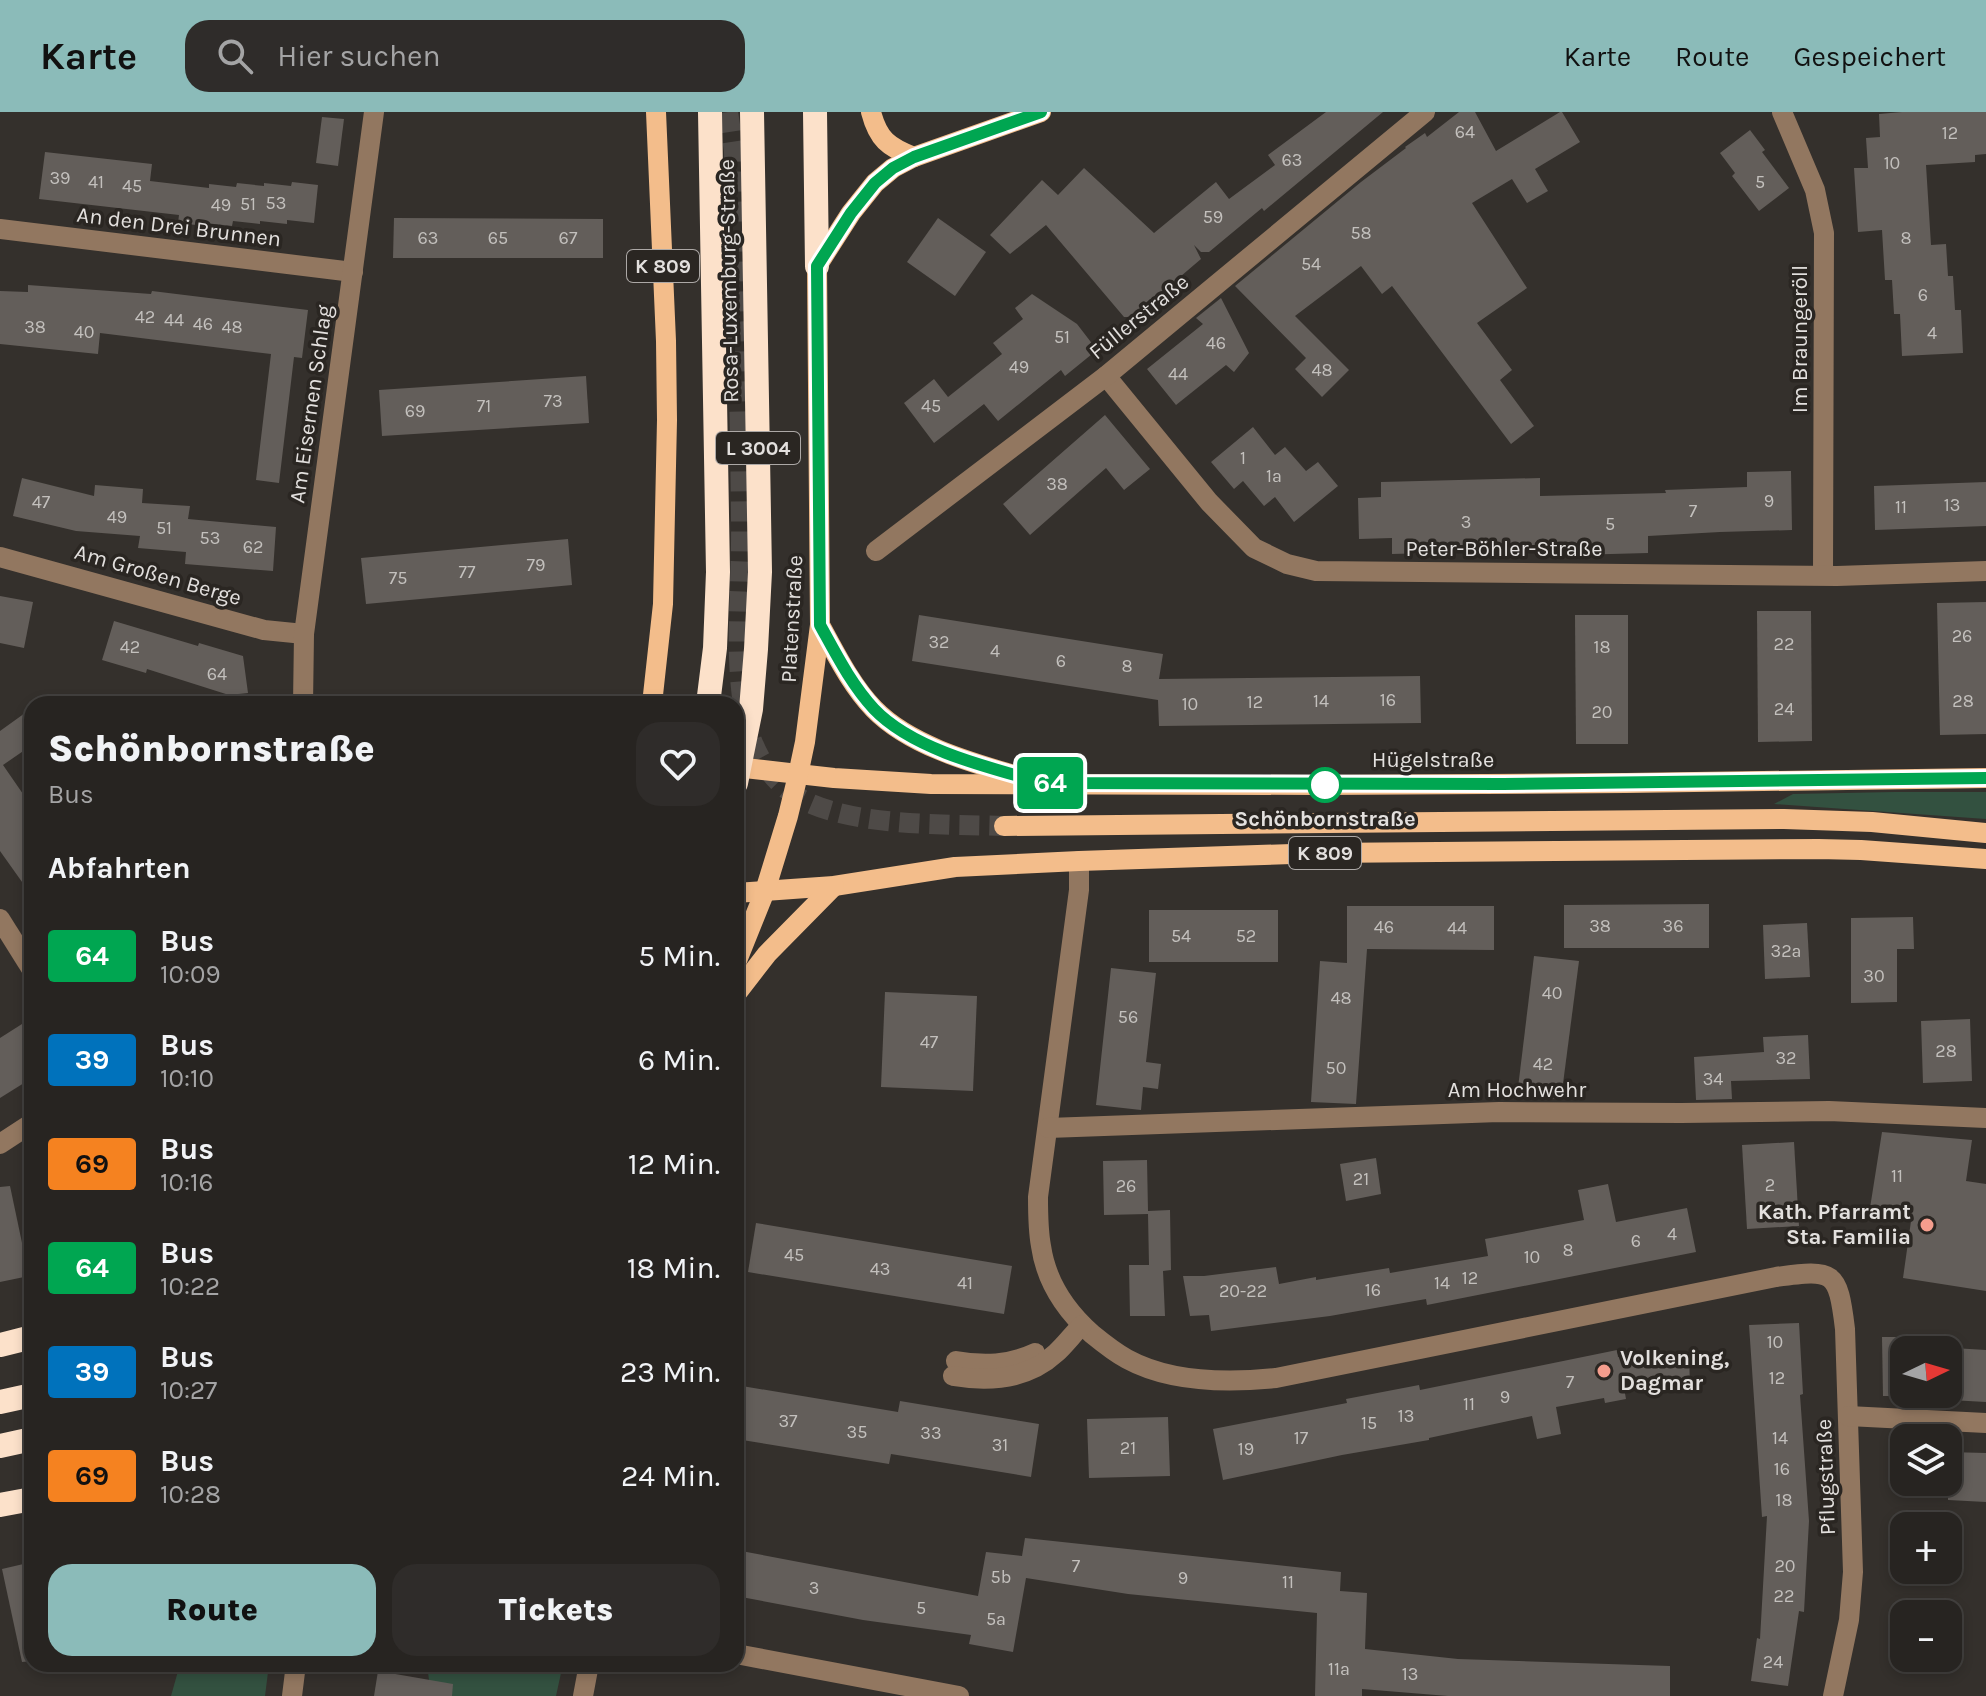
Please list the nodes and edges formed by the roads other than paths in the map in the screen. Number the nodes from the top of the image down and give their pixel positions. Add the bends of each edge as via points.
1 (374, 112) edge
2 (656, 112) edge
3 (710, 112) edge
4 (752, 112) edge
5 (815, 112) edge
6 (871, 112) edge
7 (1041, 112) edge
8 (1425, 112) edge
9 (1782, 112) edge
10 (914, 157) junction
11 (0, 229) edge
12 (817, 266) junction
13 (353, 272) junction
14 (1106, 376) junction
15 (876, 551) dead end
16 (0, 557) edge
17 (1986, 571) edge
18 (1823, 575) junction
19 (820, 625) junction
20 (304, 634) junction
21 (303, 696) edge
22 (653, 696) edge
23 (709, 696) edge
24 (744, 744) edge
25 (744, 768) edge
26 (798, 775) junction
27 (1986, 778) edge
28 (1044, 783) junction
29 (1004, 826) tunnel mouth
30 (1986, 833) edge
31 (1986, 859) edge
32 (1079, 861) junction
33 (834, 886) junction
34 (765, 891) junction
35 (744, 892) edge
36 (0, 919) edge
37 (744, 943) edge
38 (24, 957) edge
39 (744, 984) edge
40 (1986, 1118) edge
41 (1048, 1128) junction
42 (1077, 1330) junction
43 (24, 1339) edge
44 (0, 1345) edge
45 (954, 1369) dead end
46 (24, 1397) edge
47 (0, 1402) edge
48 (1848, 1416) junction
49 (1986, 1423) edge
50 (24, 1441) edge
51 (0, 1446) edge
52 (24, 1500) edge
53 (0, 1505) edge
54 (744, 1656) edge
55 (295, 1672) edge
56 (587, 1672) edge
57 (292, 1696) edge
58 (583, 1696) edge
59 (959, 1696) edge
60 (1833, 1696) edge

1 - 13 street, Am Eisernen Schlag
2 - 22 main road, K 809 via 667,420 663,604
3 - 23 highway, Rosa-Luxemburg-Straße / L 3004 via 718,572
4 - 24 highway, Rosa-Luxemburg-Straße / L 3004, bridge via 760,572
5 - 12 highway
6 - 10 main road via 884,140
7 - 10 main road
8 - 14 street, Füllerstraße
9 - 18 street, Im Braungeröll via 1815,190 1824,233
10 - 12 main road via 875,183
11 - 13 street, An den Drei Brunnen
12 - 19 main road, Platenstraße
13 - 20 street, Am Eisernen Schlag
14 - 15 street, Füllerstraße
14 - 18 street, Peter-Böhler-Straße via 1209,502 1254,548 1287,564 1356,572
16 - 20 street, Am Großen Berge via 264,630
17 - 18 street, Peter-Böhler-Straße
19 - 26 main road, Platenstraße
19 - 28 main road via 859,691 897,728 974,763
20 - 21 street, Am Eisernen Schlag
25 - 26 main road, Hügelstraße
26 - 28 main road, Hügelstraße via 931,784
26 - 34 main road, Platenstraße
27 - 28 main road, Hügelstraße
29 - 30 main road, K 809 via 1784,819
31 - 32 main road, K 809 via 1787,849
32 - 33 main road, K 809 via 955,867
32 - 41 street
33 - 34 main road, K 809
33 - 39 main road
34 - 35 main road, K 809
34 - 37 main road, Platenstraße
36 - 38 street
40 - 41 street, Am Hochwehr via 1829,1111 1499,1112
41 - 42 street via 1038,1197 1041,1248
42 - 45 street via 1057,1352 1025,1372 981,1380
42 - 48 street, Pflugstraße via 1152,1369 1176,1376 1249,1381 1760,1280 1826,1274 1841,1296
43 - 44 highway
46 - 47 highway
48 - 49 street
48 - 60 street, Pflugstraße via 1853,1572
50 - 51 highway
52 - 53 highway
54 - 59 street
55 - 57 street
56 - 58 street

